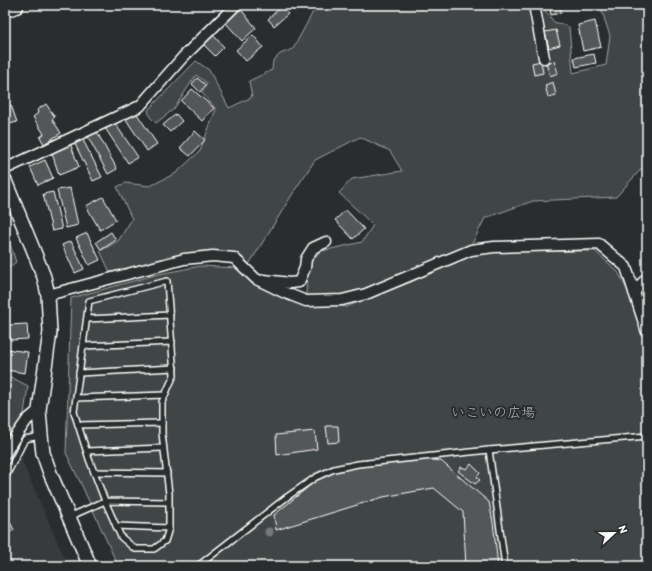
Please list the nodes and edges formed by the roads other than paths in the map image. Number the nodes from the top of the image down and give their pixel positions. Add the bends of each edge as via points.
1 (15, 5) edge
2 (236, 5) edge
3 (534, 5) edge
4 (5, 8) edge
5 (544, 58) dead end
6 (5, 169) edge
7 (5, 181) edge
8 (326, 242) dead end
9 (647, 278) edge
10 (256, 279) junction
11 (634, 292) junction
12 (48, 295) junction
13 (170, 315) junction
14 (87, 319) junction
15 (647, 332) edge
16 (172, 342) junction
17 (83, 346) junction
18 (174, 368) junction
19 (79, 373) junction
20 (165, 395) junction
21 (76, 398) junction
22 (39, 410) junction
23 (162, 422) junction
24 (78, 425) junction
25 (41, 435) junction
26 (647, 436) edge
27 (164, 448) junction
28 (489, 450) junction
29 (87, 451) junction
30 (5, 454) edge
31 (94, 472) junction
32 (166, 473) junction
33 (5, 478) edge
34 (105, 501) junction
35 (169, 502) junction
36 (68, 518) junction
37 (116, 526) junction
38 (169, 528) junction
39 (90, 566) edge
40 (198, 566) edge
41 (505, 566) edge

1 - 4 main road
2 - 6 street via 183,57 140,106
3 - 5 street
7 - 12 street via 44,278
8 - 10 street via 313,248 306,258 299,282 290,284
9 - 11 street
10 - 11 street via 306,301 342,300 366,294 471,250 599,244 626,267
10 - 12 street via 234,258 213,256 184,259
11 - 15 street
12 - 22 street via 50,332
13 - 14 lane
13 - 14 lane via 167,281 89,301
13 - 16 lane
14 - 17 lane
16 - 17 lane
16 - 18 lane
17 - 19 lane
18 - 19 lane
18 - 20 lane via 174,375
19 - 21 lane
20 - 21 lane
20 - 23 lane via 162,402
21 - 24 lane via 74,412
22 - 25 street
22 - 30 street via 27,420
23 - 24 lane
23 - 27 lane
24 - 29 lane
25 - 33 lane via 25,439
25 - 36 street via 43,453
26 - 28 lane
27 - 29 lane
27 - 32 lane
28 - 40 lane via 358,464 334,469 316,477 287,496
28 - 41 lane
29 - 31 lane
31 - 32 lane
31 - 34 lane
32 - 35 lane
34 - 35 lane
34 - 36 lane
34 - 37 lane
35 - 38 lane
36 - 39 street
37 - 38 lane
37 - 38 lane via 121,537 135,549 154,549 165,541

